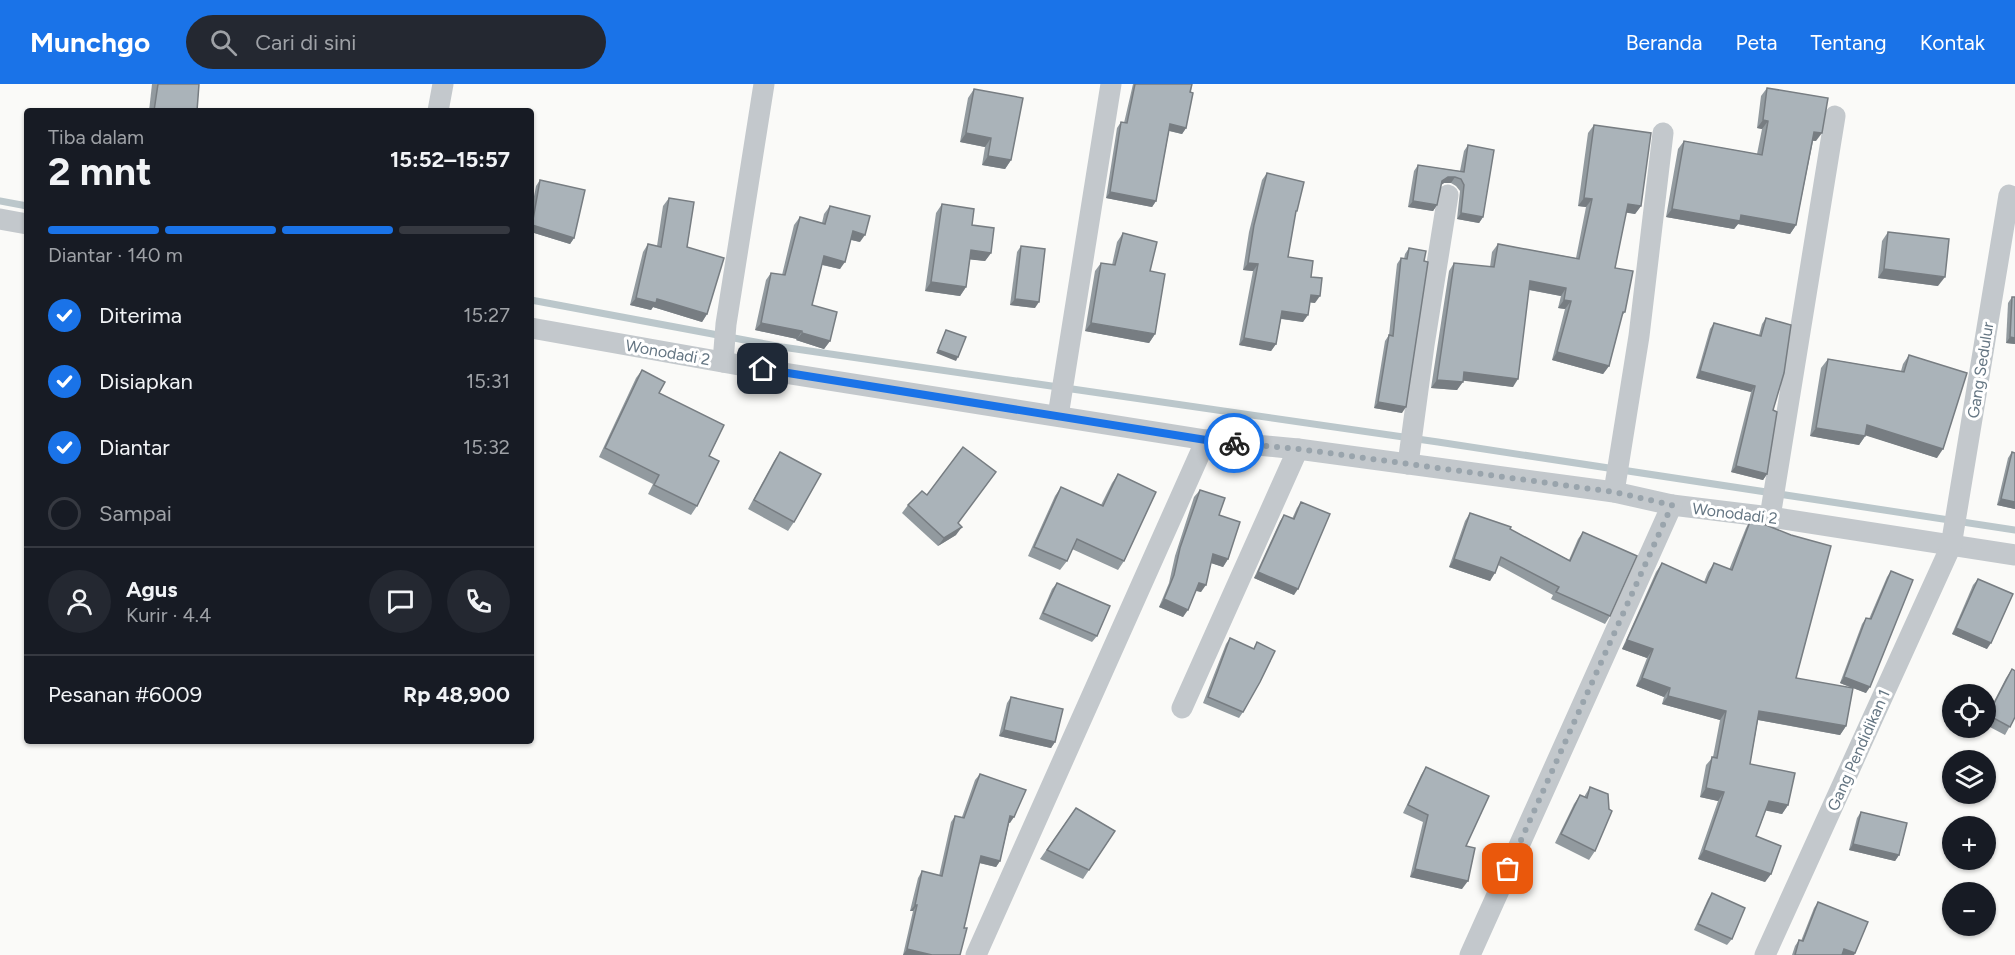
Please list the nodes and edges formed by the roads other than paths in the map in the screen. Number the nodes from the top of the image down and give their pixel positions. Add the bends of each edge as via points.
1 (443, 84) edge
2 (764, 84) edge
3 (1111, 84) edge
4 (439, 108) edge
5 (1835, 116) dead end
6 (1663, 133) dead end
7 (1448, 195) dead end
8 (2009, 195) dead end
9 (0, 219) edge
10 (24, 223) edge
11 (534, 328) edge
12 (723, 359) junction
13 (1058, 415) junction
14 (1206, 440) junction
15 (1299, 449) junction
16 (1408, 464) junction
17 (1614, 492) junction
18 (1672, 505) junction
19 (1770, 517) junction
20 (1951, 546) junction
21 (2015, 555) edge
22 (1182, 708) dead end
23 (976, 955) edge
24 (1470, 955) edge
25 (1765, 955) edge

1 - 4 street
2 - 12 street
3 - 13 street
5 - 19 street
6 - 17 street via 1639,336
7 - 16 street
8 - 20 street, Gang Sedulur
9 - 10 street
11 - 12 street, Wonodadi 2
12 - 13 street, Wonodadi 2
13 - 14 street, Wonodadi 2
14 - 15 street, Wonodadi 2
14 - 23 street
15 - 16 street, Wonodadi 2
15 - 22 street
16 - 17 street, Wonodadi 2
17 - 18 street, Wonodadi 2
18 - 19 street, Wonodadi 2
18 - 24 street
19 - 20 street, Wonodadi 2
20 - 21 street, Wonodadi 2
20 - 25 street, Gang Pendidikan 1

